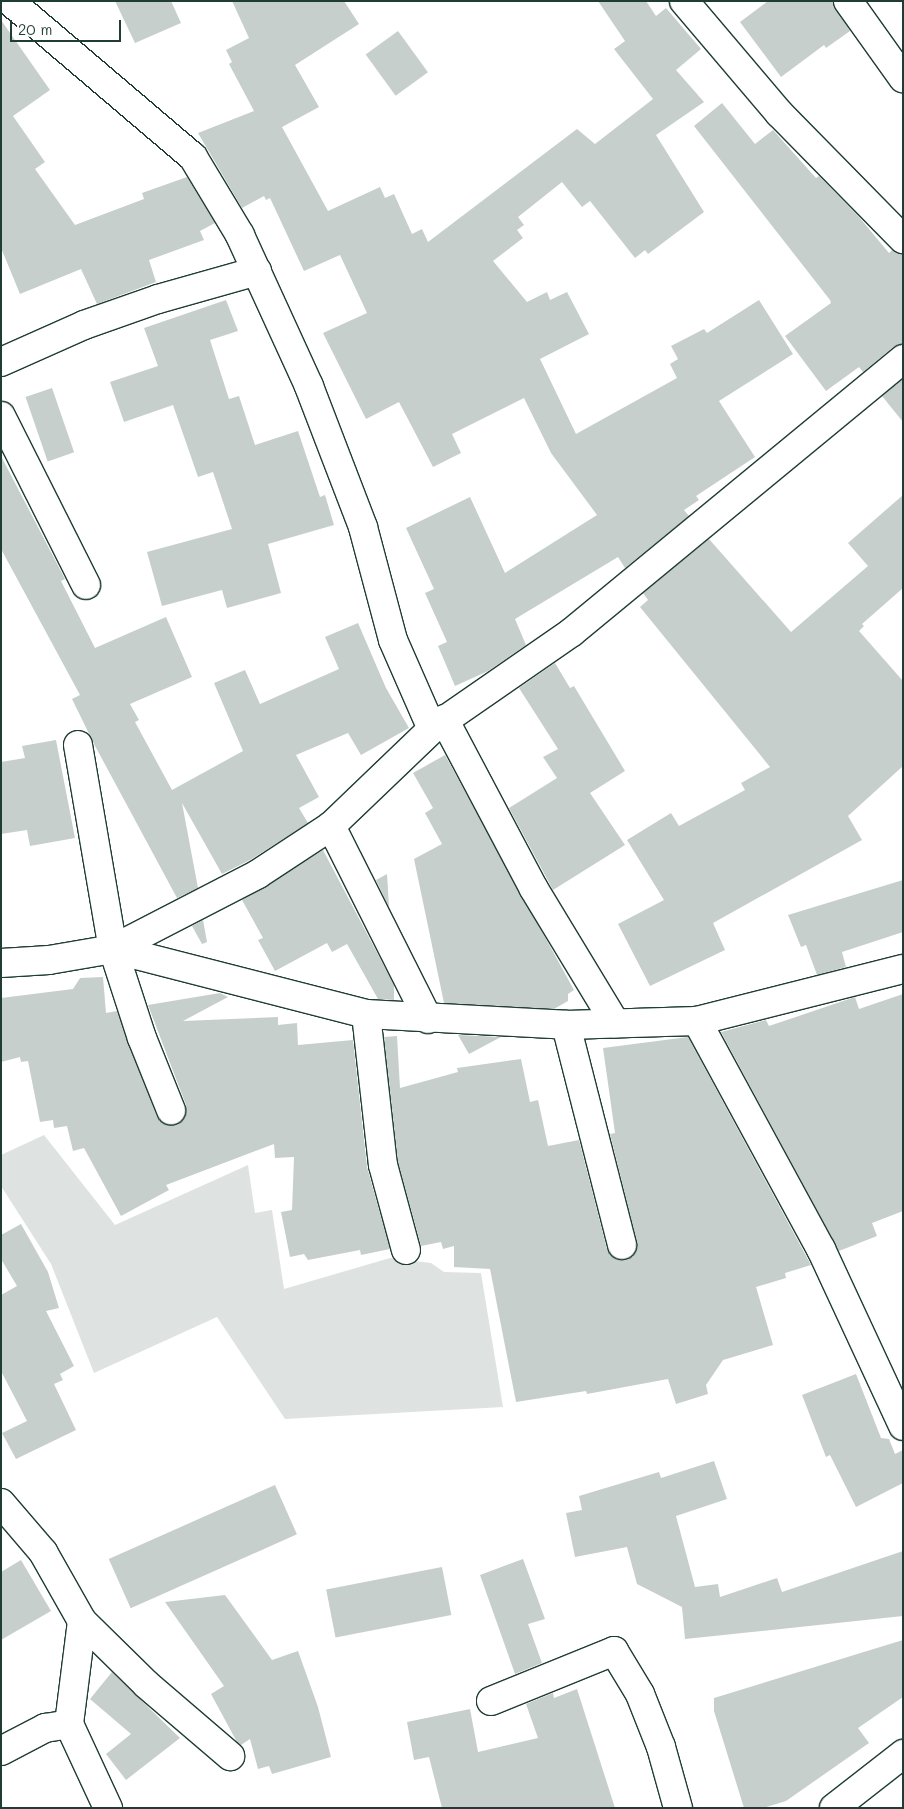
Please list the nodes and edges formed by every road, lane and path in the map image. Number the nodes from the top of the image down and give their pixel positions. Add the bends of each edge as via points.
1 (10, 1) edge
2 (684, 1) edge
3 (848, 1) edge
4 (903, 78) edge
5 (903, 239) edge
6 (257, 270) junction
7 (903, 359) edge
8 (1, 362) edge
9 (1, 416) edge
10 (86, 585) dead end
11 (438, 724) junction
12 (78, 745) dead end
13 (331, 826) junction
14 (113, 948) junction
15 (1, 963) edge
16 (903, 969) edge
17 (366, 1014) junction
18 (428, 1019) junction
19 (697, 1021) junction
20 (615, 1023) junction
21 (566, 1025) junction
22 (171, 1110) dead end
23 (622, 1245) dead end
24 (406, 1250) dead end
25 (903, 1426) edge
26 (1, 1504) edge
27 (82, 1621) junction
28 (491, 1701) dead end
29 (69, 1724) junction
30 (1, 1751) edge
31 (903, 1754) edge
32 (230, 1756) dead end
33 (108, 1808) edge
34 (678, 1808) edge
35 (834, 1808) edge

1 - 6 street via 193,157
2 - 5 street via 779,113
3 - 4 street
6 - 8 street via 158,298
6 - 11 street via 309,386 360,518 393,640
7 - 11 street via 572,632
9 - 10 street
11 - 13 street
11 - 20 street
12 - 14 street
13 - 14 street via 258,874
13 - 18 street
14 - 15 street via 48,960
14 - 17 street
14 - 22 street via 142,1038
16 - 19 street
17 - 18 street
17 - 24 street via 383,1165
18 - 21 street
19 - 20 street
19 - 25 street via 821,1249
20 - 21 street
21 - 23 street
26 - 27 street via 43,1552
27 - 29 street
27 - 32 street via 146,1684
28 - 34 street via 614,1651 640,1694 661,1747
29 - 30 street via 44,1728
29 - 33 street
31 - 35 street

